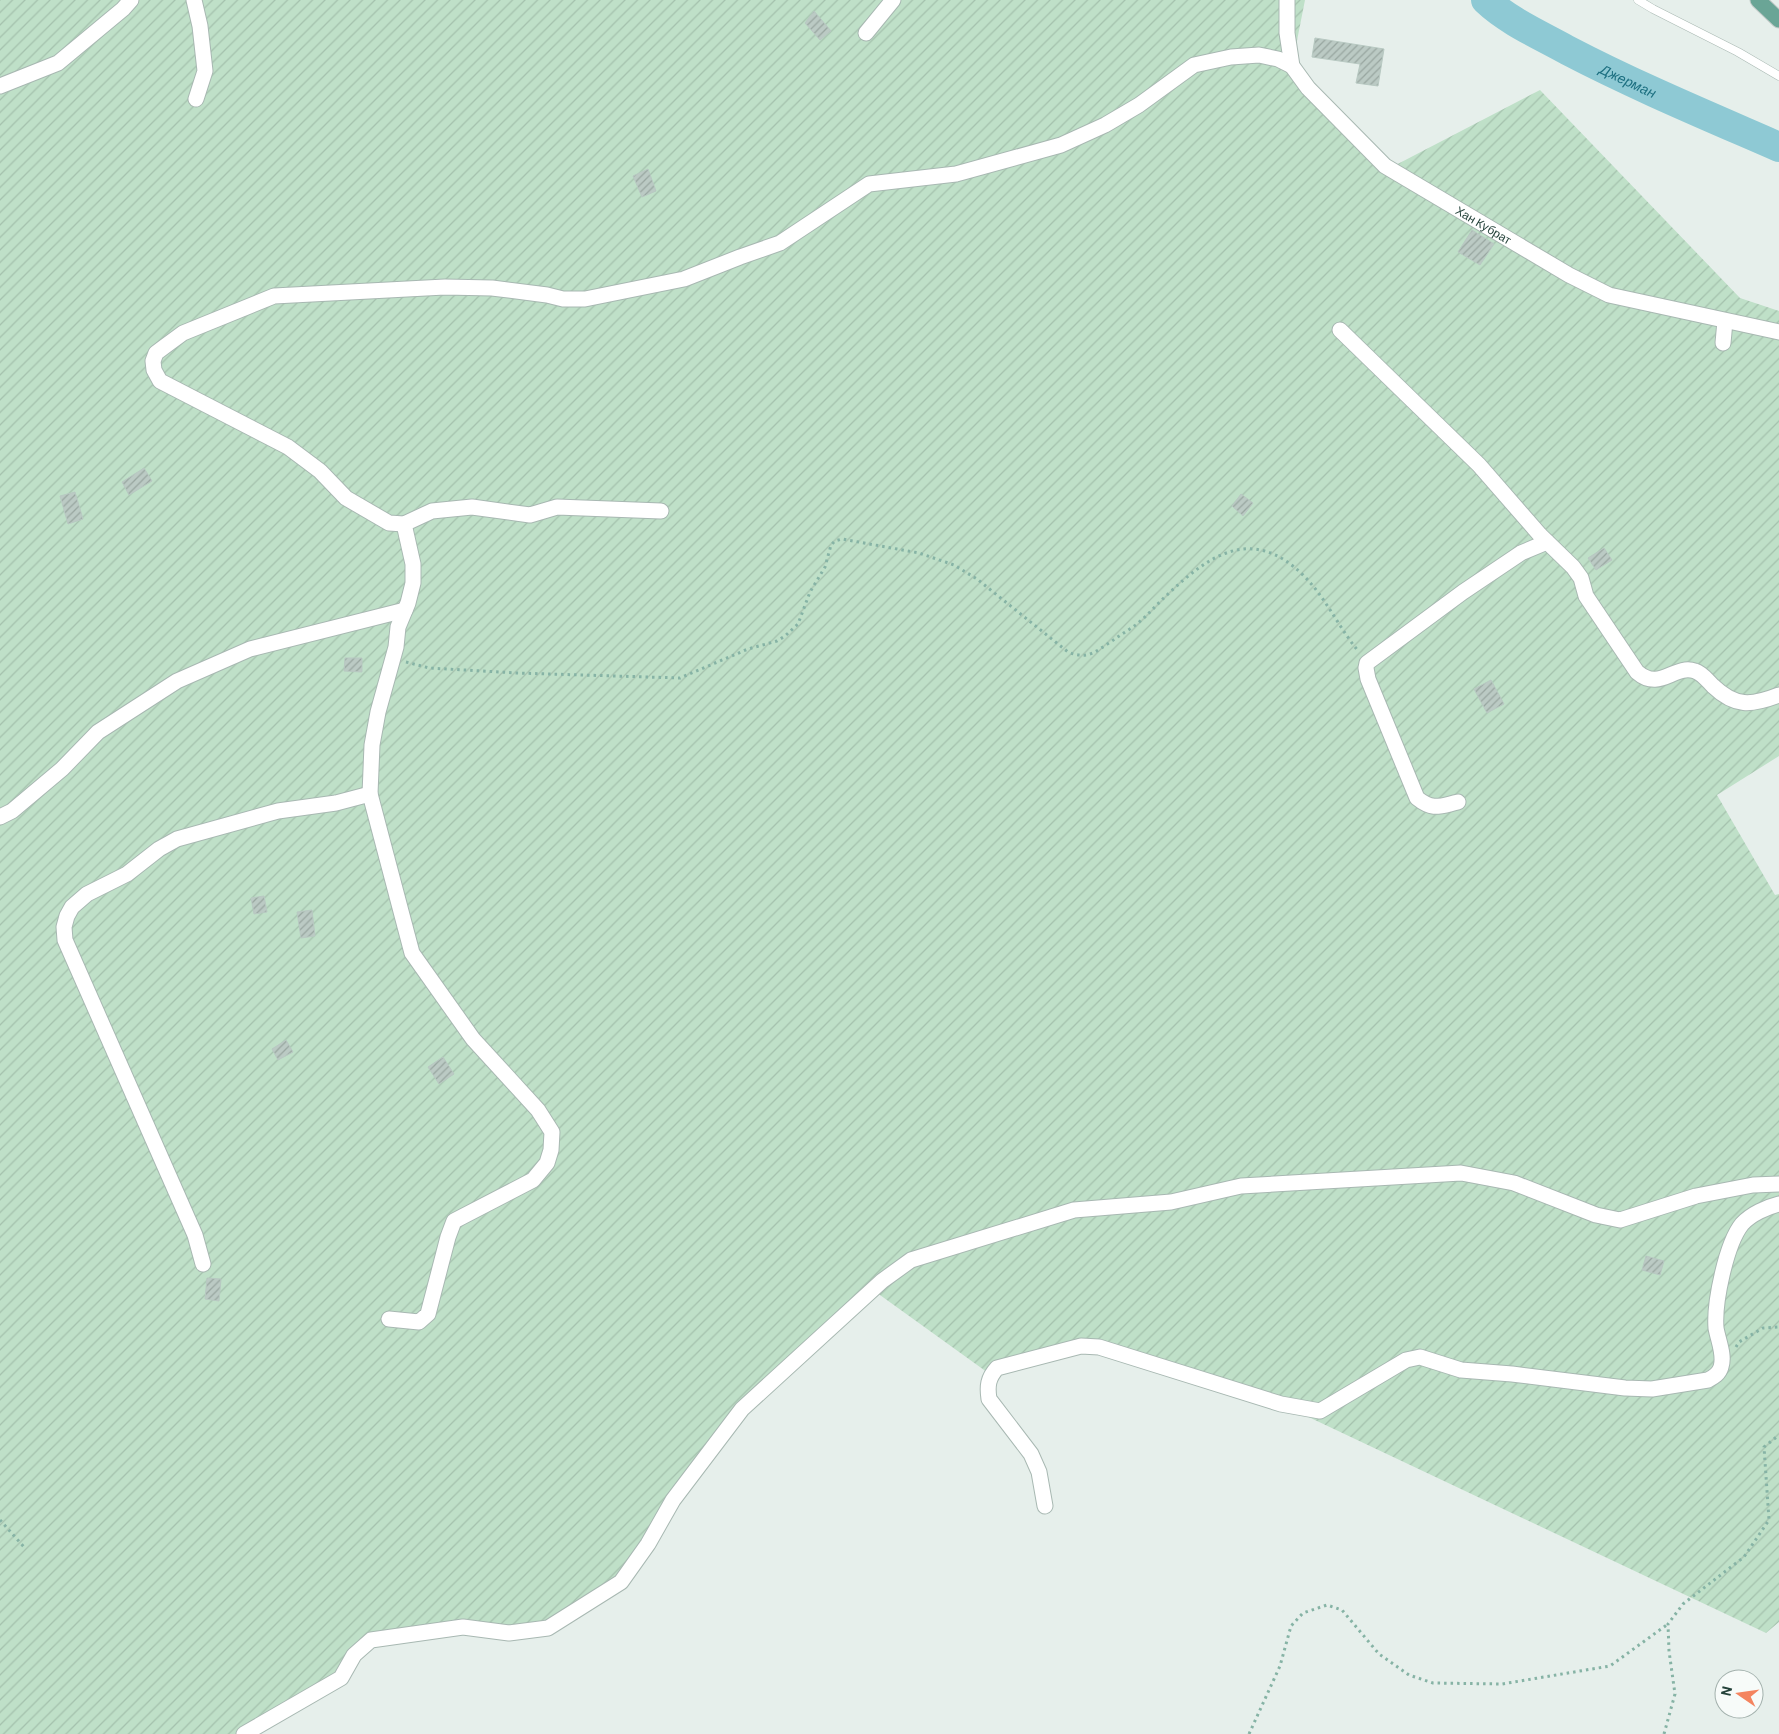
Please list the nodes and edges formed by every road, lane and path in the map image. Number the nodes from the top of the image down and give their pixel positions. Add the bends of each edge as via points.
1 (131, 0) edge
2 (194, 0) edge
3 (893, 0) edge
4 (1287, 0) edge
5 (1638, 0) edge
6 (1758, 0) edge
7 (1779, 20) edge
8 (866, 33) dead end
9 (1292, 66) junction
10 (1779, 76) edge
11 (0, 86) edge
12 (196, 99) dead end
13 (1725, 321) junction
14 (1340, 330) dead end
15 (1779, 332) edge
16 (1723, 343) dead end
17 (661, 512) dead end
18 (404, 524) junction
19 (1547, 542) junction
20 (405, 610) junction
21 (393, 658) junction
22 (1367, 662) junction
23 (1779, 696) edge
24 (370, 794) junction
25 (1458, 802) dead end
26 (0, 818) edge
27 (1779, 1184) edge
28 (1779, 1204) edge
29 (203, 1264) dead end
30 (389, 1319) dead end
31 (1779, 1327) edge
32 (1721, 1366) junction
33 (1779, 1435) edge
34 (1045, 1506) dead end
35 (0, 1520) edge
36 (24, 1546) dead end
37 (1668, 1624) junction
38 (244, 1734) edge
39 (1249, 1734) edge
40 (1664, 1734) edge

1 - 11 street via 58,63
2 - 12 street via 205,71
3 - 8 street
4 - 9 street, Хан Кубрат
5 - 10 lane
6 - 7 main road
9 - 13 street, Хан Кубрат via 1308,88 1385,166 1407,180 1609,295
9 - 18 street via 1259,55 1231,57 1194,66 1106,125 1061,145 956,174 869,184 780,244 684,279 585,299 563,299 492,288 445,287 274,296 182,333 156,354 154,370 160,382 288,446 320,471 346,498 389,523
13 - 15 street, Хан Кубрат
13 - 16 street
14 - 19 street via 1479,465
17 - 18 street via 556,507 530,515 472,507 432,511
18 - 20 street via 413,564 413,582
19 - 22 street via 1521,553
19 - 23 street via 1581,578 1586,596 1644,678 1657,680 1686,670 1696,671 1724,696 1737,702 1748,704
20 - 21 street via 398,627
20 - 26 street via 250,649 177,682 98,732 62,769
21 - 22 path via 429,668 680,678 785,636 798,624 810,592 825,567 831,545 842,539 919,552 954,565 977,579 1068,652 1078,656 1086,656 1138,624 1204,565 1229,551 1257,548 1283,560 1303,575
21 - 24 street via 372,745
22 - 25 street via 1368,680 1417,798 1435,808
24 - 29 street via 336,803 278,811 177,839 127,874 88,894 72,907 67,916 65,940 195,1235
24 - 30 street via 412,953 473,1039 538,1110 552,1132 547,1163 534,1180 454,1221 428,1314 419,1322
27 - 38 street via 1696,1196 1620,1220 1596,1215 1514,1183 1461,1173 1241,1186 1171,1202 1074,1210 911,1260 882,1281 742,1410 673,1500 621,1582 548,1628 509,1633 463,1627 371,1640 354,1655 341,1678
28 - 32 street via 1765,1208 1742,1224 1724,1262 1716,1327
31 - 32 path via 1763,1328 1739,1342
32 - 34 street via 1715,1377 1708,1380 1652,1389 1461,1370 1420,1357 1406,1360 1320,1411 1281,1404 1099,1347 1081,1346 997,1368 987,1388 989,1398 1031,1454 1039,1472
33 - 37 path via 1764,1447 1769,1520 1744,1557 1683,1604
35 - 36 path
37 - 39 path via 1610,1666 1502,1684 1433,1683 1409,1675 1379,1654 1342,1610 1327,1605 1303,1613 1291,1626 1280,1666
37 - 40 path via 1675,1694

